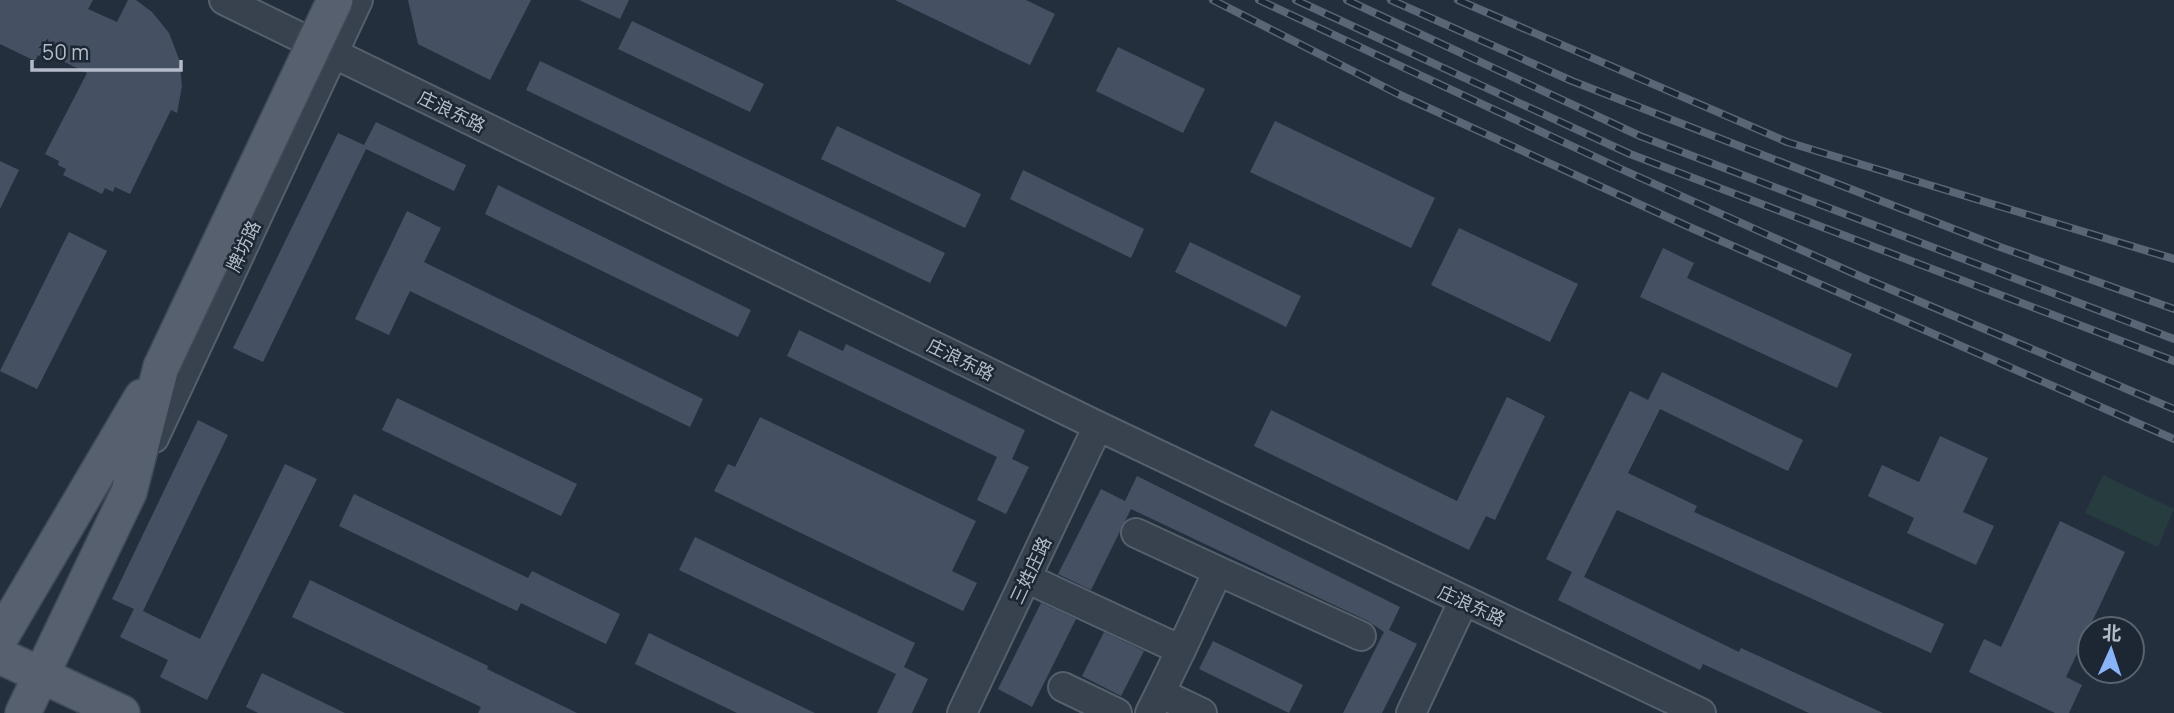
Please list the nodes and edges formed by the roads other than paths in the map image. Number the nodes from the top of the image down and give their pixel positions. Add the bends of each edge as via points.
1 (224, 0) edge
2 (320, 0) edge
3 (334, 0) edge
4 (358, 0) edge
5 (317, 44) junction
6 (161, 367) junction
7 (1098, 426) junction
8 (88, 484) junction
9 (129, 492) junction
10 (1136, 533) dead end
11 (1218, 571) junction
12 (1026, 578) junction
13 (1463, 601) junction
14 (1361, 636) dead end
15 (0, 638) edge
16 (1181, 650) junction
17 (0, 656) edge
18 (40, 675) junction
19 (1063, 687) dead end
20 (1155, 703) edge
21 (23, 713) edge
22 (122, 713) edge
23 (962, 713) edge
24 (1117, 713) edge
25 (1202, 713) edge
26 (1411, 713) edge
27 (1702, 713) edge

1 - 5 street, 庄浪东路
2 - 5 street, 牌坊路
3 - 5 street
3 - 6 main road, 牌坊路, bridge
4 - 5 street, 牌坊路
5 - 7 street, 庄浪东路
5 - 8 street, 牌坊路
5 - 9 street, 牌坊路
6 - 8 main road, 牌坊路
6 - 9 main road, 牌坊路
7 - 12 street, 三姓庄路
7 - 13 street, 庄浪东路
8 - 15 main road, 牌坊路
9 - 18 main road, 牌坊路
10 - 11 street
11 - 14 street
11 - 16 street
12 - 16 street
12 - 23 street, 三姓庄路
13 - 26 street
13 - 27 street, 庄浪东路
16 - 20 street
17 - 18 main road
18 - 21 main road, 牌坊路
18 - 22 main road
19 - 24 street
20 - 25 street

